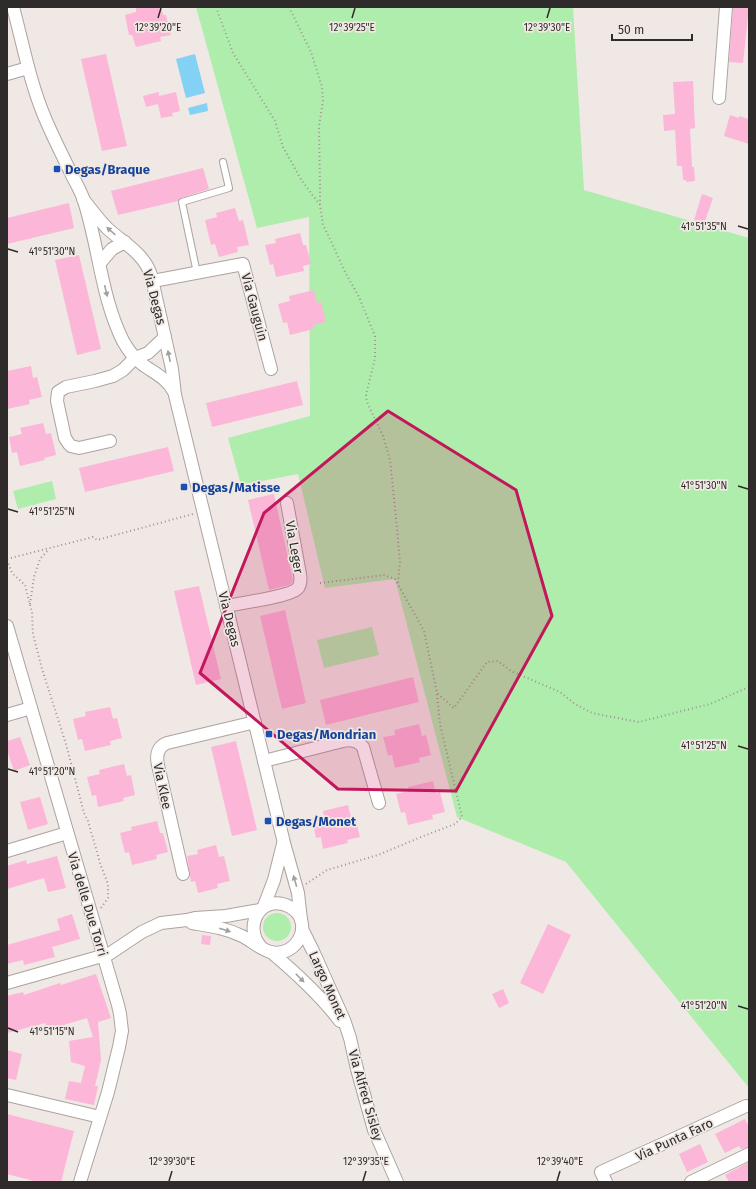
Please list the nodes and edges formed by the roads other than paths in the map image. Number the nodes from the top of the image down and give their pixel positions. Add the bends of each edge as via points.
1 (13, 7) edge
2 (726, 7) edge
3 (28, 68) junction
4 (7, 74) edge
5 (719, 98) dead end
6 (223, 162) dead end
7 (83, 199) junction
8 (125, 242) junction
9 (100, 263) junction
10 (197, 273) junction
11 (153, 281) junction
12 (165, 337) junction
13 (135, 358) junction
14 (271, 369) dead end
15 (175, 395) junction
16 (110, 441) dead end
17 (287, 503) dead end
18 (226, 606) junction
19 (7, 626) edge
20 (31, 708) junction
21 (7, 715) edge
22 (255, 722) junction
23 (264, 761) junction
24 (379, 803) dead end
25 (67, 833) junction
26 (284, 843) junction
27 (7, 851) edge
28 (183, 874) dead end
29 (262, 908) junction
30 (187, 920) junction
31 (302, 924) junction
32 (266, 949) junction
33 (103, 957) junction
34 (7, 983) edge
35 (347, 1030) junction
36 (7, 1095) edge
37 (746, 1106) dead end
38 (100, 1117) junction
39 (749, 1154) edge
40 (603, 1177) edge
41 (80, 1182) edge
42 (397, 1182) edge
43 (690, 1182) edge

1 - 3 street, Via Degas
2 - 5 street
3 - 4 street
3 - 7 street, Via Degas via 45,118
6 - 10 lane via 229,188 182,202
8 -> 7 street, Via Degas via 106,227
7 - 9 street, Via Degas
8 - 9 street via 112,249
8 - 11 street, Via Degas via 142,258
9 -> 13 street, Via Degas via 114,320
10 - 11 street, Via Gauguin
10 - 14 street, Via Gauguin via 243,264
11 - 12 street, Via Degas
12 - 13 street via 148,353
15 -> 12 street, Via Degas
13 - 15 street, Via Degas via 165,380
13 - 16 street via 113,376 66,387 57,395 69,444 79,448
15 - 18 street, Via Degas
17 - 18 street, Via Leger via 301,581 298,588 288,594
18 - 22 street, Via Degas
19 - 20 street, Via delle Due Torri
20 - 21 street
20 - 25 street, Via delle Due Torri
22 - 23 street, Via Degas
22 - 28 street, Via Klee via 167,743 158,751 158,765
23 - 24 street via 346,740 357,741 363,747
23 - 26 street, Via Degas
25 - 27 street
25 - 33 street, Via delle Due Torri
26 - 29 street, Via Degas via 274,880
31 -> 26 street, Via Degas via 297,890
29 - 30 street, Largo Monet
29 - 31 street, Largo Monet via 275,903 286,905 296,912
29 - 32 street, Largo Monet via 253,930 256,939
30 -> 32 street, Largo Monet via 232,932
30 - 33 street via 170,921 154,926
31 - 32 street, Largo Monet via 299,940 294,946 278,953
31 - 35 street, Largo Monet
32 -> 35 street, Largo Monet via 294,972
33 - 34 street
33 - 38 street, Via delle Due Torri via 120,1014 122,1031 118,1056
35 - 42 street, Via Alfred Sisley via 374,1130
36 - 38 street
37 - 40 street, Via Punta Faro
38 - 41 street, Via delle Due Torri
39 - 43 street

